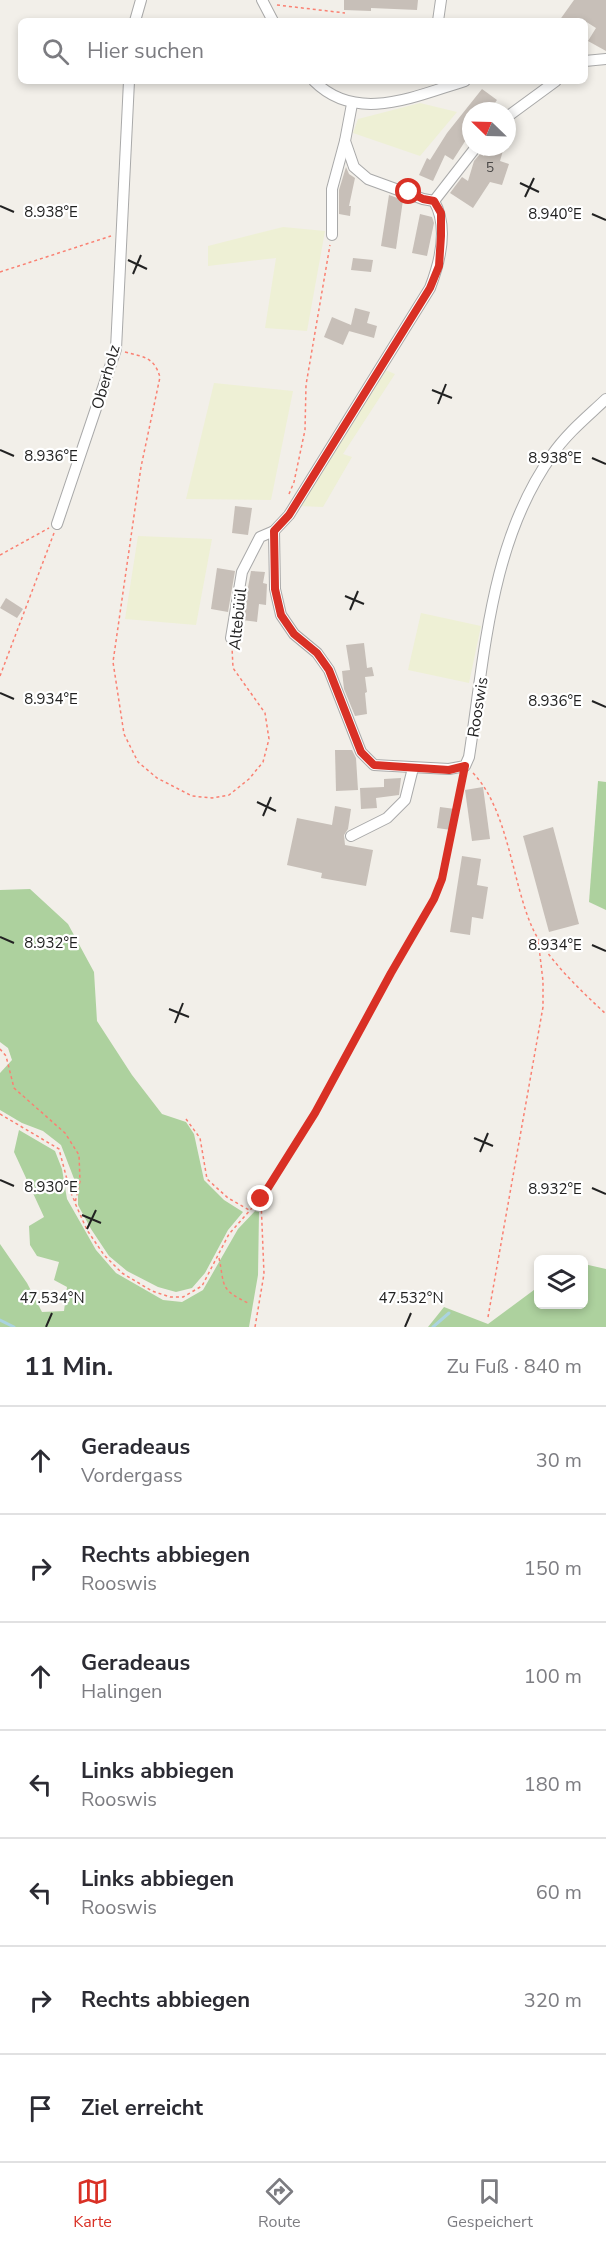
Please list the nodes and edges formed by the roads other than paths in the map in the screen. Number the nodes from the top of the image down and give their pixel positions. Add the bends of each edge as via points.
1 (141, 0) edge
2 (441, 0) edge
3 (260, 1) edge
4 (136, 18) edge
5 (271, 18) edge
6 (438, 18) edge
7 (606, 59) edge
8 (588, 61) edge
9 (129, 84) edge
10 (317, 84) edge
11 (552, 84) edge
12 (432, 86) edge
13 (352, 104) junction
14 (516, 110) edge
15 (345, 141) junction
16 (469, 156) edge
17 (434, 201) junction
18 (332, 235) road end
19 (606, 399) edge
20 (57, 524) road end
21 (274, 531) junction
22 (231, 638) road end
23 (413, 768) junction
24 (351, 836) dead end

1 - 4 street
2 - 6 street
3 - 5 street
7 - 8 street
9 - 20 street, Oberholz via 116,349
10 - 13 street
11 - 14 street
12 - 13 street via 381,104
13 - 15 street
15 - 17 street via 354,167 361,174
15 - 18 street via 332,189
16 - 17 street
17 - 21 street, Altebüül via 441,213 439,266 430,288 289,515
19 - 23 street, Rooswis via 553,453 534,481 512,532 498,573 465,766 449,770
21 - 22 street, Altebüül via 260,537 242,573
21 - 23 street via 275,589 281,615 329,670 361,752 374,765
23 - 24 street via 405,800 387,818

